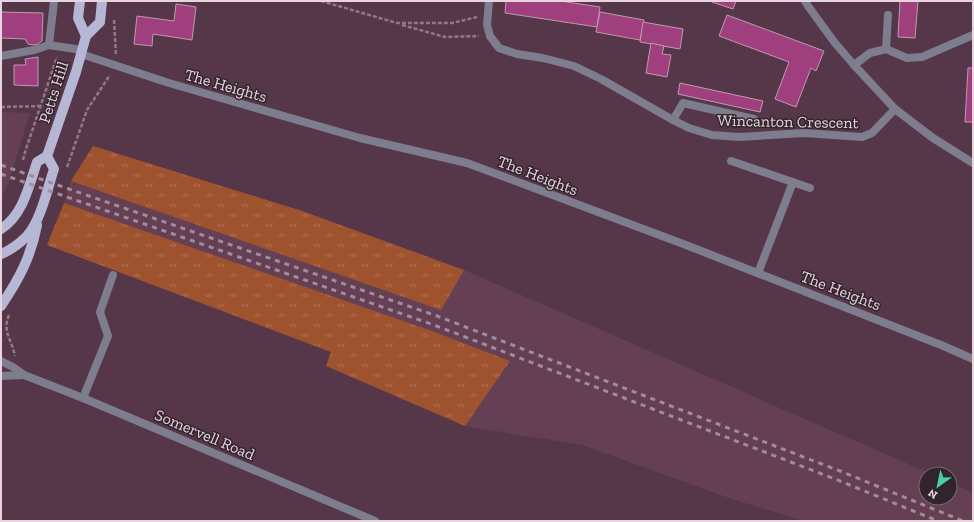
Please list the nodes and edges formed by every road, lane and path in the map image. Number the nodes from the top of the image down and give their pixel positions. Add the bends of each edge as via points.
1 (54, 1) edge
2 (80, 1) edge
3 (102, 1) edge
4 (321, 1) edge
5 (489, 1) edge
6 (805, 1) edge
7 (888, 14) dead end
8 (487, 16) junction
9 (114, 20) dead end
10 (397, 23) junction
11 (973, 35) edge
12 (86, 36) junction
13 (490, 36) junction
14 (49, 45) junction
15 (886, 50) junction
16 (81, 52) junction
17 (58, 53) dead end
18 (1, 56) edge
19 (115, 57) dead end
20 (854, 65) junction
21 (111, 72) dead end
22 (40, 106) junction
23 (1, 107) edge
24 (895, 109) junction
25 (754, 119) dead end
26 (673, 120) junction
27 (26, 150) dead end
28 (47, 156) junction
29 (731, 161) dead end
30 (973, 163) edge
31 (67, 168) dead end
32 (793, 182) junction
33 (810, 188) dead end
34 (38, 217) junction
35 (1, 229) edge
36 (1, 254) edge
37 (758, 273) junction
38 (113, 275) dead end
39 (1, 306) edge
40 (11, 310) dead end
41 (973, 359) edge
42 (1, 361) edge
43 (15, 361) dead end
44 (24, 375) junction
45 (1, 376) edge
46 (84, 398) junction
47 (375, 521) edge

1 - 14 street
2 - 12 main road via 78,18
3 - 12 main road, Petts Hill via 100,22
4 - 10 path
5 - 8 street
6 - 20 street
7 - 15 street
8 - 10 path via 452,24
8 - 13 street
9 - 19 path
10 - 13 path via 445,37
11 - 15 street via 922,57 907,58
12 - 16 main road, Petts Hill
13 - 26 street, Wincanton Crescent via 499,48 574,66
14 - 16 street, The Heights
14 - 18 street
15 - 20 street via 870,53
16 - 28 main road, Petts Hill
16 - 37 street, The Heights via 169,83 360,138 467,163
17 - 22 path, Petts Hill
20 - 24 street
21 - 31 path via 87,110
22 - 23 path
22 - 27 path, Petts Hill
24 - 26 street, Wincanton Crescent via 872,133 862,137 804,133 739,137 712,135
24 - 30 street via 933,138
25 - 26 street via 683,103
28 - 34 main road via 54,169
28 - 35 main road via 37,162 16,214
29 - 32 street
32 - 33 street
32 - 37 street
34 - 36 main road via 27,236
34 - 39 main road via 28,259
37 - 41 street, The Heights
38 - 46 street via 100,312 108,336
40 - 43 path via 6,326
42 - 44 street, Somervell Road
44 - 45 street, Somervell Road
44 - 46 street, Somervell Road
46 - 47 street, Somervell Road

